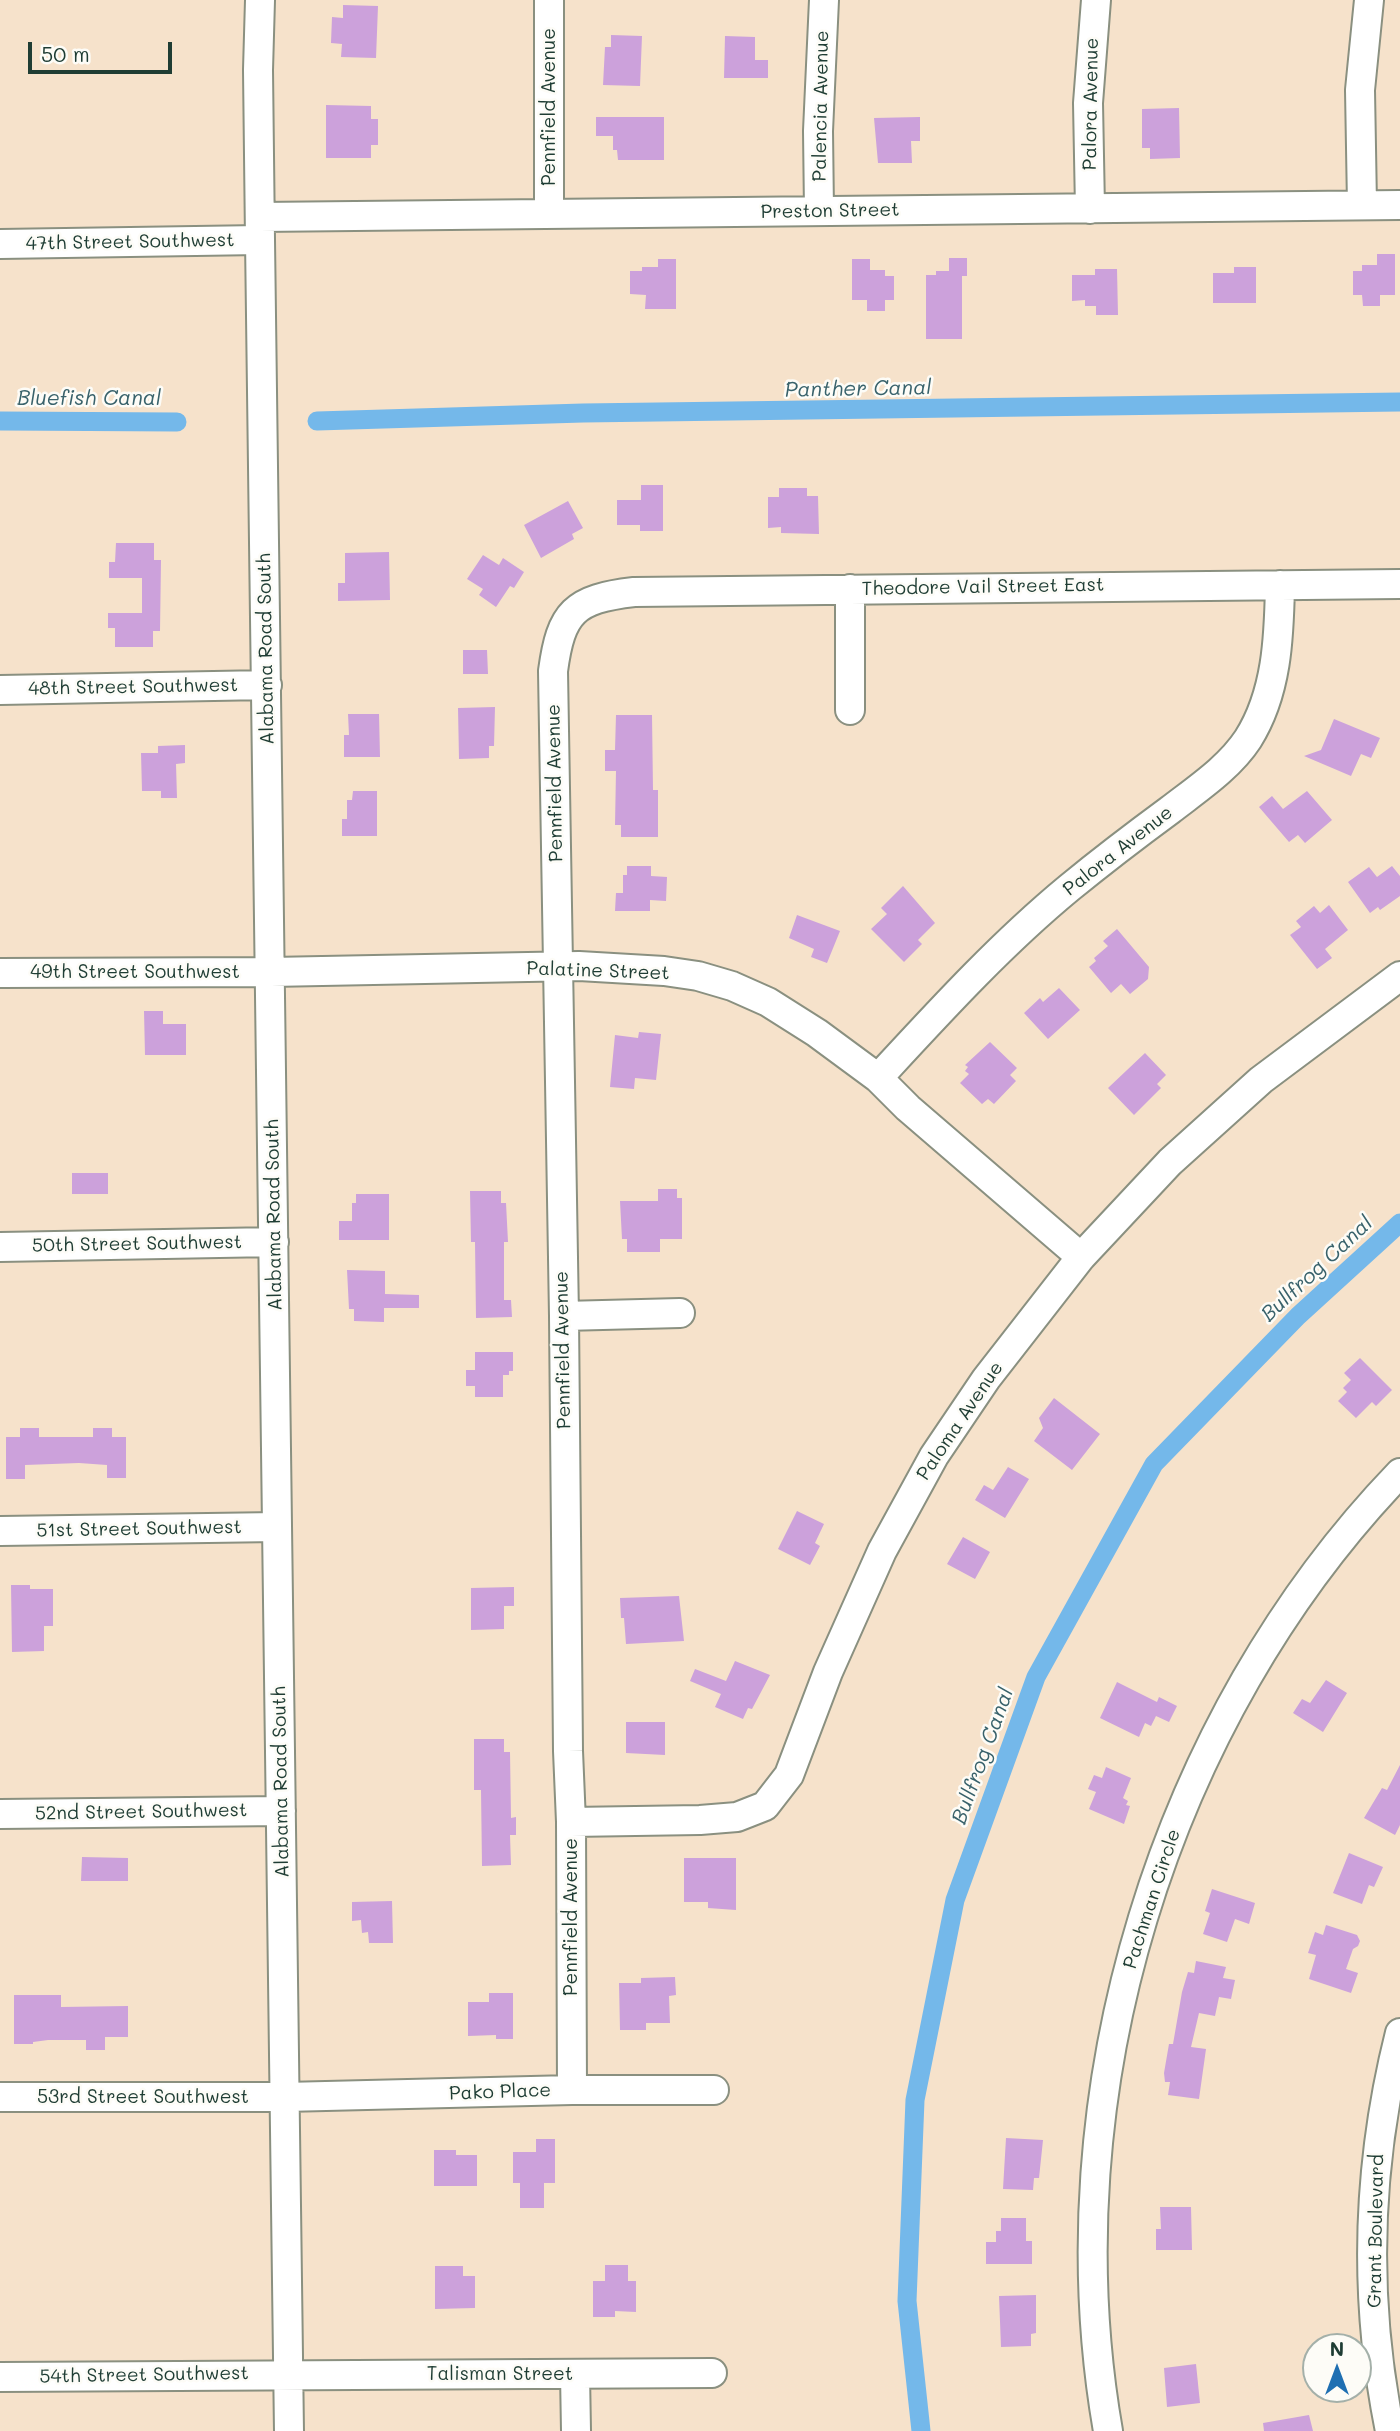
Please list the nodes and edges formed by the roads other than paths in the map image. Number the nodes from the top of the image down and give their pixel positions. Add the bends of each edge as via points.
1 (260, 0) edge
2 (549, 0) edge
3 (824, 0) edge
4 (1096, 0) edge
5 (1369, 0) edge
6 (1362, 205) junction
7 (1400, 205) edge
8 (1090, 208) junction
9 (819, 211) junction
10 (549, 214) junction
11 (260, 229) junction
12 (0, 244) edge
13 (1400, 584) edge
14 (1280, 585) junction
15 (850, 589) junction
16 (571, 614) joint
17 (267, 685) junction
18 (0, 690) edge
19 (850, 710) dead end
20 (559, 967) junction
21 (271, 972) junction
22 (0, 973) edge
23 (1400, 976) edge
24 (878, 1079) junction
25 (274, 1242) junction
26 (0, 1247) edge
27 (1081, 1257) junction
28 (680, 1313) dead end
29 (564, 1316) junction
30 (1400, 1473) edge
31 (277, 1527) junction
32 (0, 1531) edge
33 (281, 1811) junction
34 (0, 1814) edge
35 (571, 1822) junction
36 (1400, 2033) edge
37 (572, 2090) junction
38 (714, 2090) dead end
39 (285, 2096) junction
40 (0, 2097) edge
41 (712, 2372) dead end
42 (575, 2374) junction
43 (0, 2376) edge
44 (289, 2377) junction
45 (289, 2431) edge
46 (576, 2431) edge
47 (1108, 2431) edge
48 (1390, 2431) edge

1 - 11 street, Alabama Road South
2 - 10 street, Pennfield Avenue
3 - 9 street, Palencia Avenue
4 - 8 street, Palora Avenue via 1088,103
5 - 6 street via 1360,103
6 - 7 street, Preston Street
6 - 8 street, Preston Street
8 - 9 street, Preston Street
9 - 10 street, Preston Street
10 - 11 street, Preston Street
11 - 12 street, 47th Street Southwest
11 - 17 street, Alabama Road South
13 - 14 street, Theodore Vail Street East
14 - 15 street, Theodore Vail Street East
14 - 24 street, Palora Avenue via 1274,673 1248,739 1233,758 1041,913 970,980
15 - 16 street, Theodore Vail Street East via 634,592 591,600
15 - 19 street
16 - 20 street, Pennfield Avenue via 557,639 553,671
17 - 18 street, 48th Street Southwest
17 - 21 street, Alabama Road South
20 - 21 street, Palatine Street
20 - 24 street, Palatine Street via 664,971 732,986 817,1033
20 - 29 street, Pennfield Avenue
21 - 22 street, 49th Street Southwest
21 - 25 street, Alabama Road South
23 - 27 street, Paloma Avenue via 1220,1115
24 - 27 street, Palatine Street
25 - 26 street, 50th Street Southwest
25 - 31 street, Alabama Road South
27 - 35 street, Paloma Avenue via 986,1378 909,1500 828,1672 789,1775 765,1806 737,1817
28 - 29 street
29 - 35 street, Pennfield Avenue
30 - 47 street, Pachman Circle via 1358,1518 1254,1665 1194,1782 1143,1916 1107,2074 1097,2152 1094,2294
31 - 32 street, 51st Street Southwest
31 - 33 street, Alabama Road South
33 - 34 street, 52nd Street Southwest
33 - 39 street, Alabama Road South
35 - 37 street, Pennfield Avenue
36 - 48 street, Grant Boulevard via 1383,2105 1372,2222 1376,2343
37 - 38 street, Pako Place
37 - 39 street, Pako Place
39 - 40 street, 53rd Street Southwest
39 - 44 street, Alabama Road South
41 - 42 street, Talisman Street
42 - 44 street, Talisman Street
42 - 46 street
43 - 44 street, 54th Street Southwest
44 - 45 street, Alabama Road South

